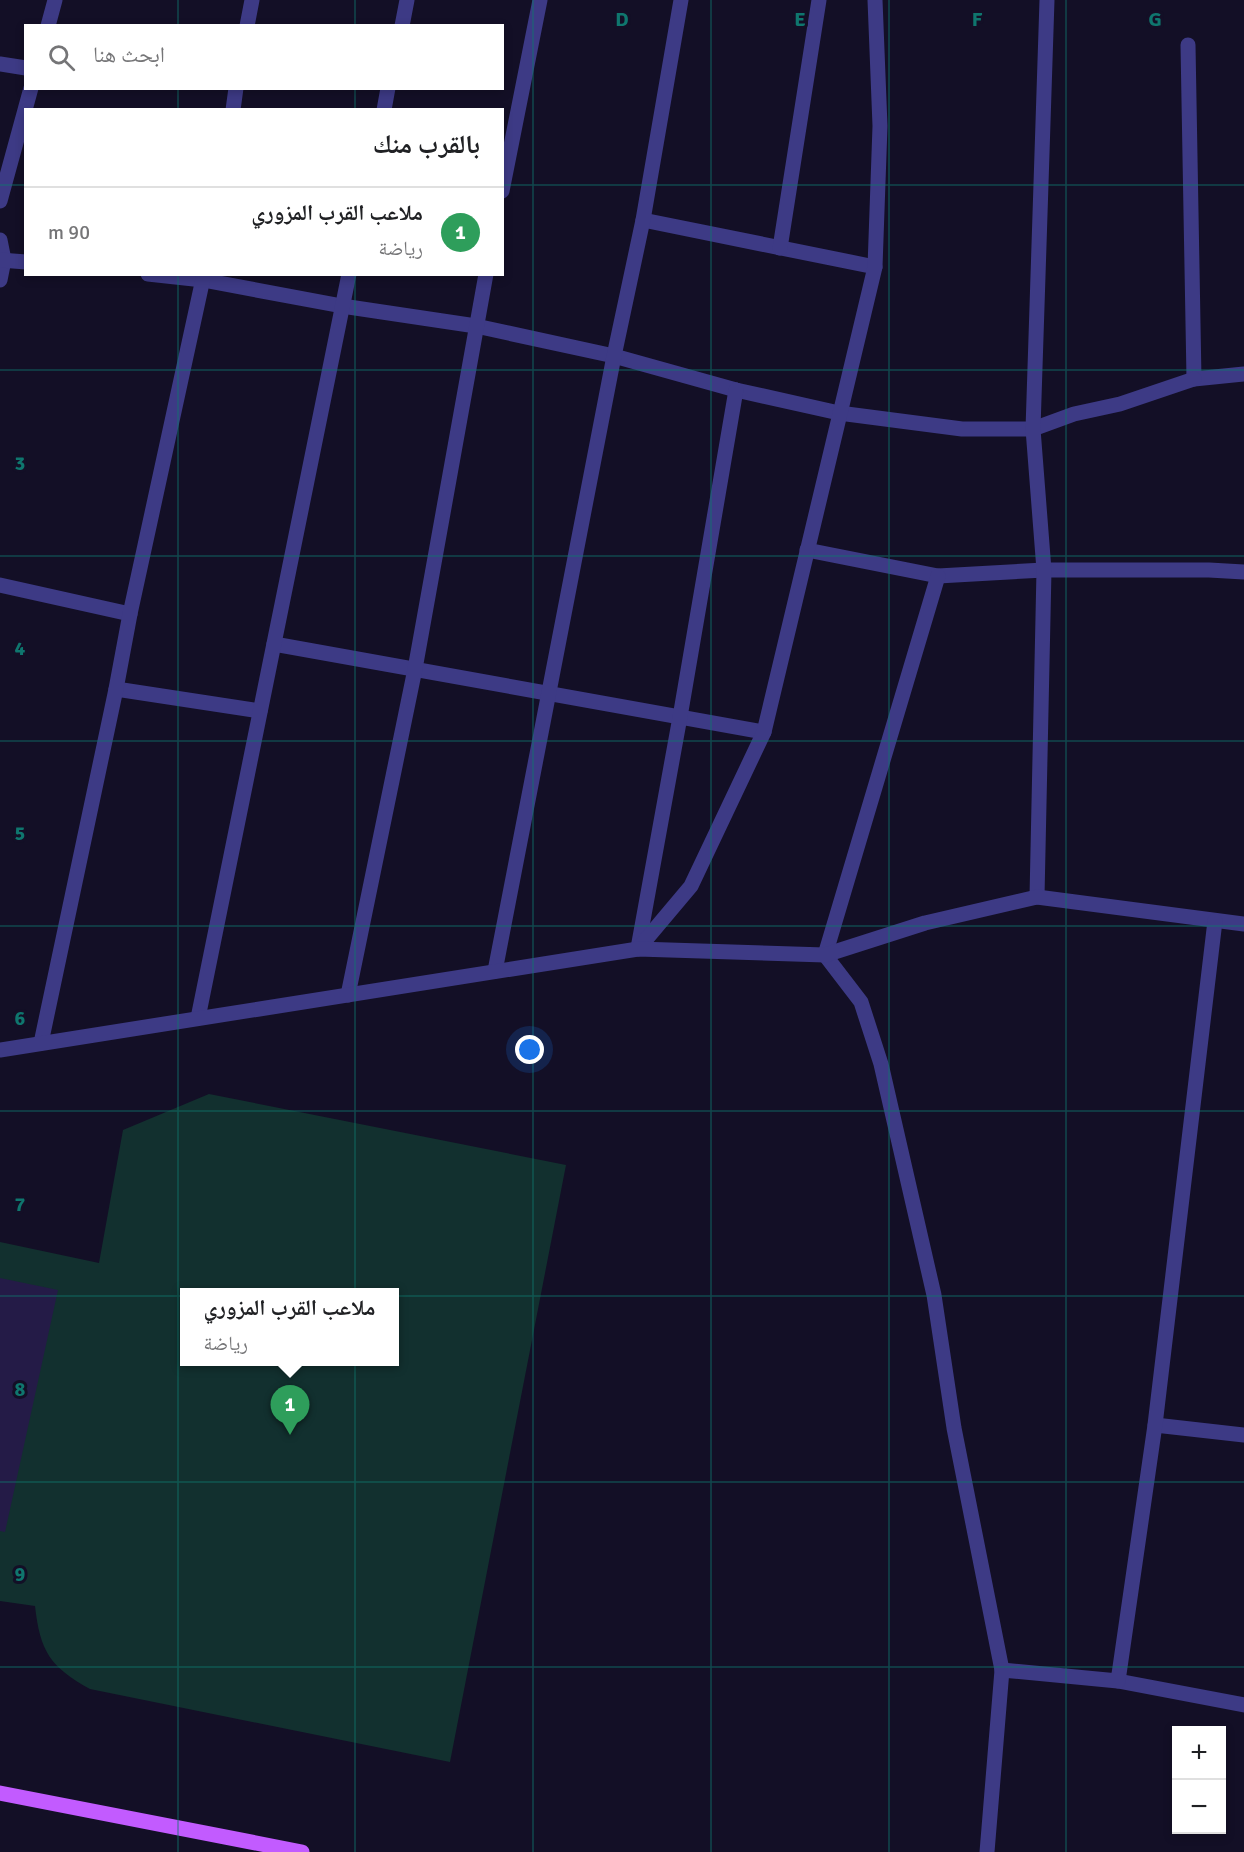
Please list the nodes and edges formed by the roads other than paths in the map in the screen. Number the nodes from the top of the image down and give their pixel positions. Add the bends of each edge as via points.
1 (55, 0) edge
2 (252, 0) edge
3 (407, 0) edge
4 (540, 0) edge
5 (681, 0) edge
6 (819, 0) edge
7 (875, 0) edge
8 (1047, 0) edge
9 (49, 24) edge
10 (247, 24) edge
11 (402, 24) edge
12 (1188, 45) dead end
13 (0, 64) edge
14 (24, 68) edge
15 (30, 90) edge
16 (236, 90) edge
17 (388, 90) edge
18 (233, 108) edge
19 (384, 108) edge
20 (5, 162) edge
21 (504, 181) edge
22 (0, 201) edge
23 (643, 220) junction
24 (0, 240) edge
25 (780, 248) junction
26 (2, 260) edge
27 (24, 262) edge
28 (875, 267) junction
29 (185, 276) edge
30 (348, 276) edge
31 (486, 276) edge
32 (204, 277) edge
33 (0, 280) edge
34 (342, 306) junction
35 (476, 326) junction
36 (614, 356) junction
37 (1244, 374) edge
38 (1194, 379) junction
39 (736, 390) junction
40 (839, 413) junction
41 (1034, 429) junction
42 (807, 550) junction
43 (1044, 570) junction
44 (1244, 572) edge
45 (938, 576) junction
46 (0, 585) edge
47 (130, 614) junction
48 (274, 644) junction
49 (415, 669) junction
50 (116, 690) junction
51 (549, 693) junction
52 (260, 711) junction
53 (680, 717) junction
54 (764, 732) junction
55 (1037, 897) junction
56 (1215, 921) junction
57 (1244, 924) edge
58 (638, 949) junction
59 (825, 955) junction
60 (495, 971) junction
61 (348, 995) junction
62 (198, 1018) junction
63 (40, 1043) junction
64 (0, 1050) edge
65 (1155, 1425) junction
66 (1244, 1435) edge
67 (1002, 1670) junction
68 (1118, 1681) junction
69 (1244, 1705) edge
70 (0, 1793) edge
71 (302, 1852) edge
72 (987, 1852) edge

1 - 9 street
2 - 10 street
3 - 11 street
4 - 21 street
5 - 23 street
6 - 25 street
7 - 28 street via 880,126
8 - 41 street
12 - 38 street
13 - 14 street
15 - 20 street
16 - 18 street
17 - 19 street
20 - 22 street
23 - 25 street
23 - 36 street
24 - 26 street
25 - 28 street
26 - 27 street
26 - 33 street
28 - 40 street
29 - 32 street
30 - 34 street
31 - 35 street
32 - 34 street
32 - 47 street
34 - 35 street
34 - 48 street
35 - 36 street
35 - 49 street
36 - 39 street
36 - 51 street
37 - 38 street
38 - 41 street
39 - 40 street
39 - 53 street
40 - 41 street via 962,429
40 - 42 street
41 - 43 street
42 - 45 street
42 - 54 street
43 - 44 street
43 - 45 street
43 - 55 street
45 - 59 street
46 - 47 street
47 - 50 street
48 - 49 street
48 - 52 street
49 - 51 street
49 - 61 street
50 - 52 street
50 - 63 street
51 - 53 street
51 - 60 street
52 - 62 street
53 - 54 street
53 - 58 street
54 - 58 street via 691,886
55 - 56 street
55 - 59 street via 925,923
56 - 57 street
56 - 65 street
58 - 59 street
58 - 60 street
59 - 67 street via 861,1002 880,1064 934,1295 954,1428
60 - 61 street
61 - 62 street
62 - 63 street
63 - 64 street
65 - 66 street
65 - 68 street
67 - 68 street
67 - 72 street
68 - 69 street
70 - 71 main road

